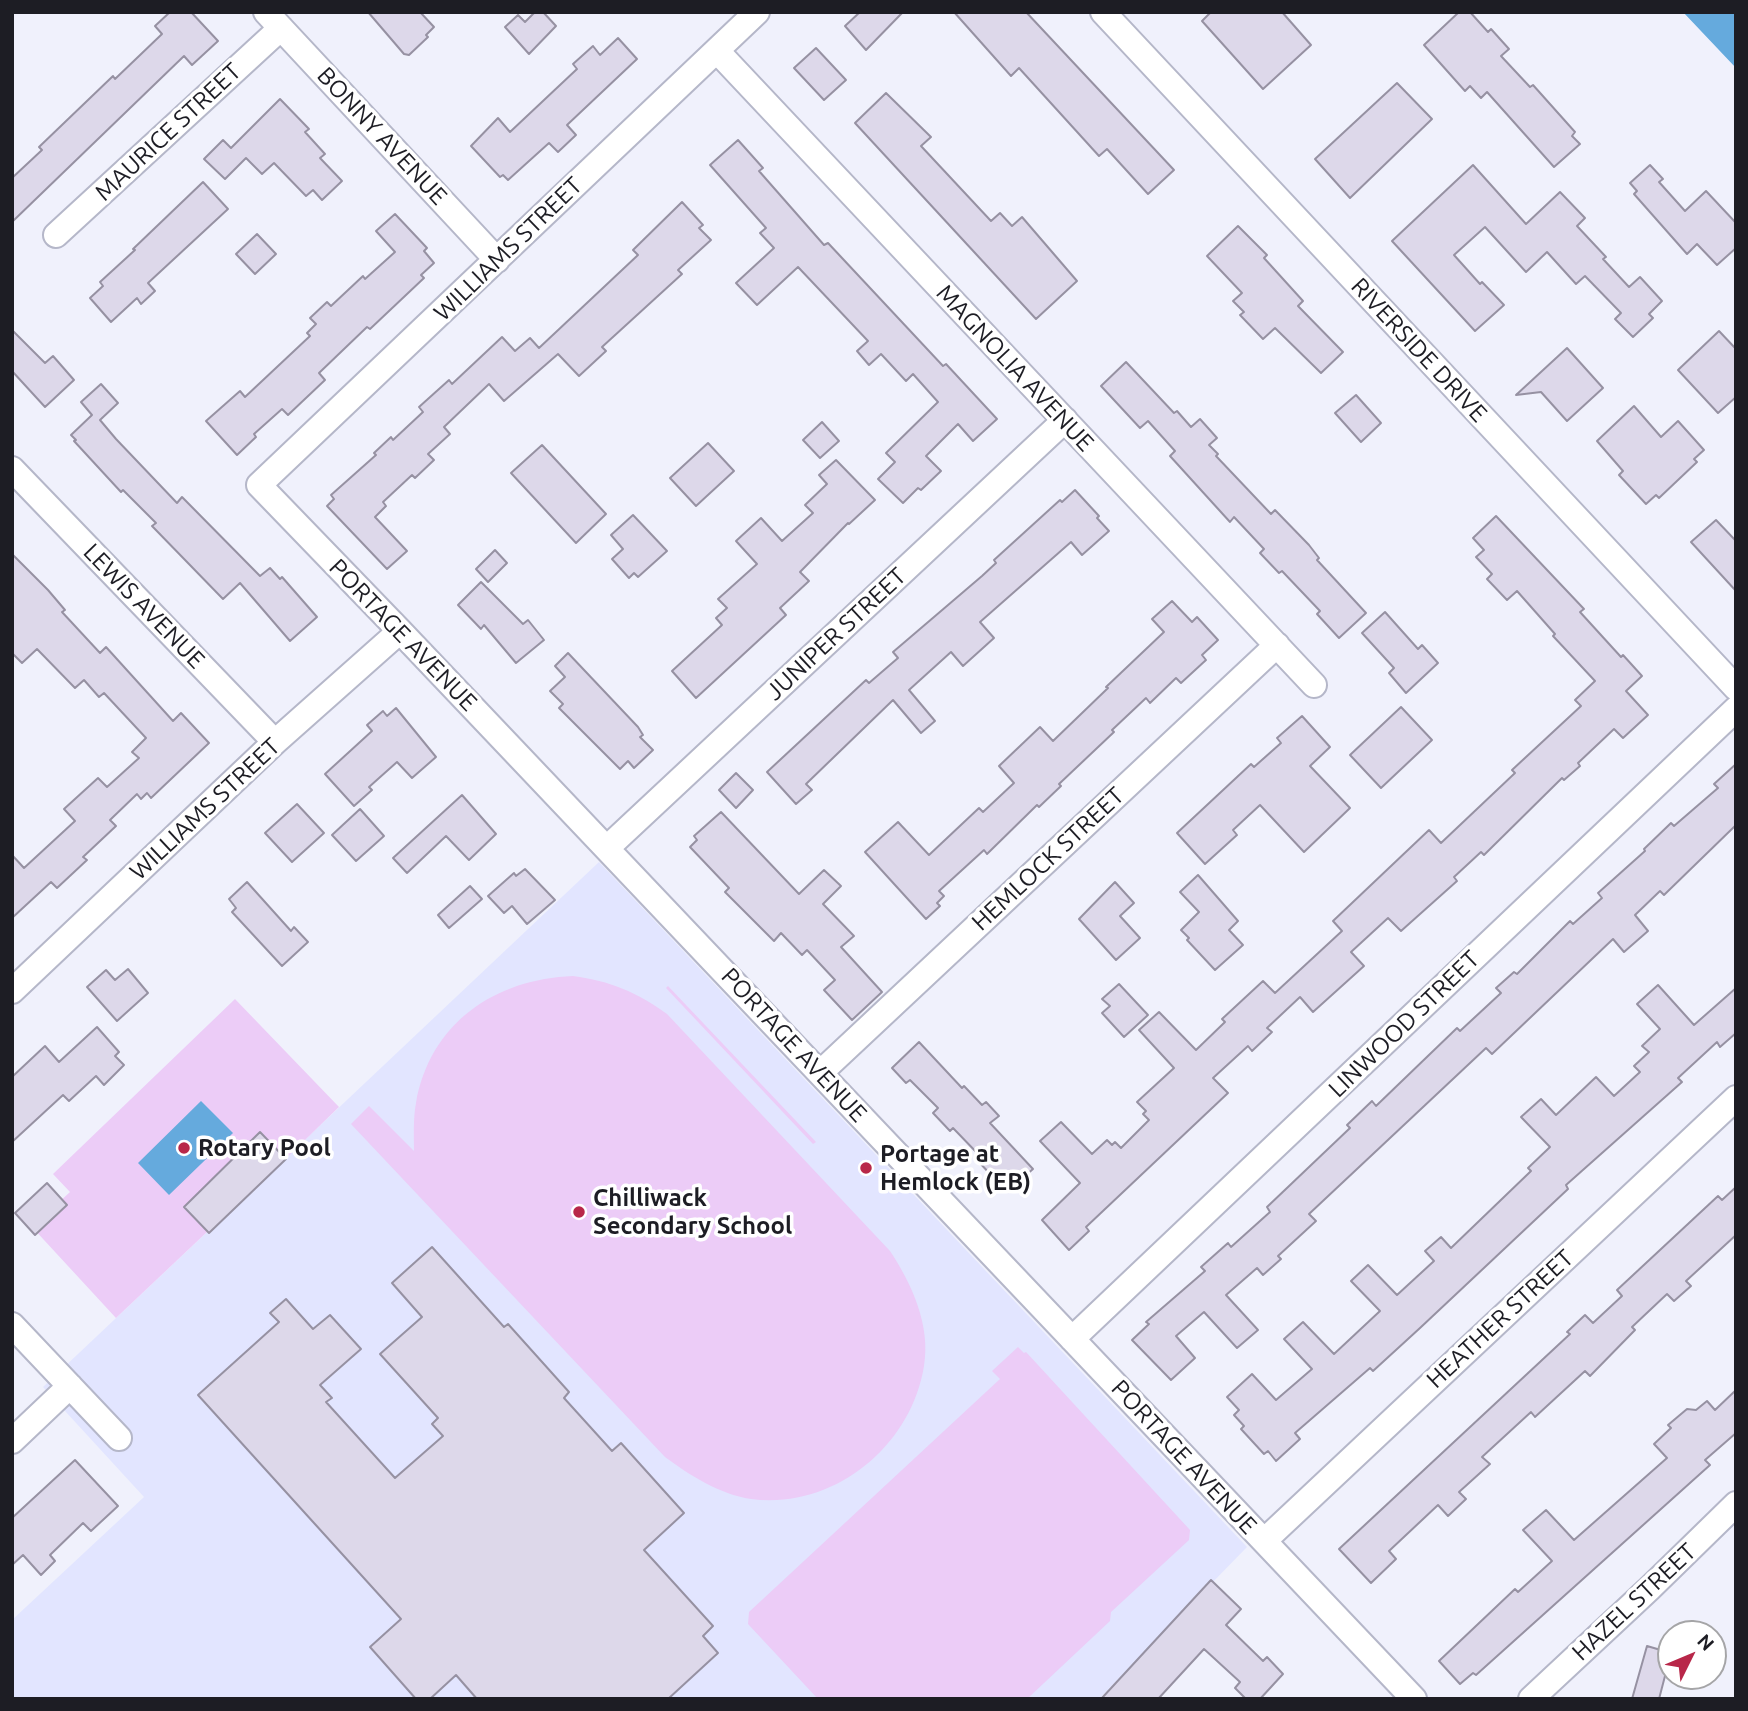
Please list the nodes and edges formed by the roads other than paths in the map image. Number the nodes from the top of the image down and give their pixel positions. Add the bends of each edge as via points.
1 (757, 12) edge
2 (1103, 12) edge
3 (274, 20) edge
4 (717, 51) junction
5 (56, 235) dead end
6 (497, 260) junction
7 (1065, 420) junction
8 (12, 469) edge
9 (259, 485) joint
10 (400, 631) junction
11 (1276, 645) junction
12 (1732, 675) edge
13 (1314, 685) dead end
14 (1736, 709) edge
15 (275, 742) junction
16 (607, 848) junction
17 (12, 991) edge
18 (820, 1073) junction
19 (1736, 1098) edge
20 (12, 1325) edge
21 (1072, 1339) junction
22 (70, 1386) junction
23 (120, 1438) dead end
24 (12, 1441) edge
25 (1736, 1504) edge
26 (1264, 1541) junction
27 (1414, 1699) edge
28 (1531, 1699) edge

1 - 4 street, WILLIAMS STREET
2 - 12 street, RIVERSIDE DRIVE
3 - 5 street, MAURICE STREET
3 - 6 street, BONNY AVENUE
4 - 6 street, WILLIAMS STREET
4 - 7 street, MAGNOLIA AVENUE
6 - 9 street, WILLIAMS STREET
7 - 11 street, MAGNOLIA AVENUE
7 - 16 street, JUNIPER STREET
8 - 15 street, LEWIS AVENUE
9 - 10 street, PORTAGE AVENUE
10 - 15 street, WILLIAMS STREET
10 - 16 street, PORTAGE AVENUE
11 - 13 street, MAGNOLIA AVENUE
11 - 18 street, HEMLOCK STREET
14 - 21 street, LINWOOD STREET
15 - 17 street, WILLIAMS STREET
16 - 18 street, PORTAGE AVENUE
18 - 21 street, PORTAGE AVENUE
19 - 26 street, HEATHER STREET
20 - 22 street
21 - 26 street, PORTAGE AVENUE
22 - 23 street
22 - 24 street
25 - 28 street, HAZEL STREET
26 - 27 street, PORTAGE AVENUE

